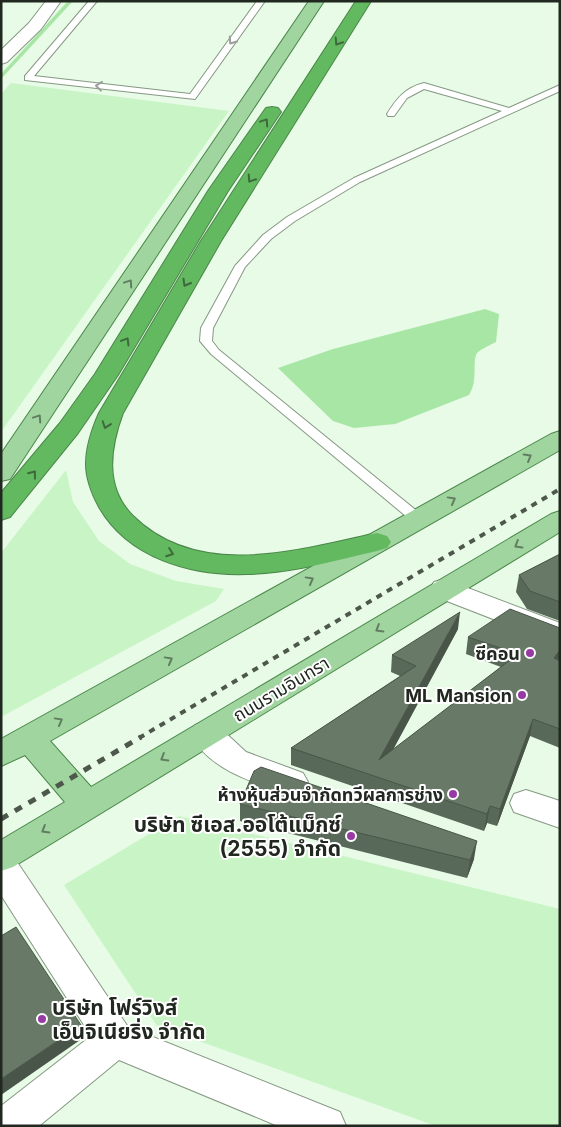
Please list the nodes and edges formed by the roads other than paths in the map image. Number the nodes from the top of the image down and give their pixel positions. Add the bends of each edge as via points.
1 (54, 1) edge
2 (93, 1) edge
3 (260, 1) edge
4 (348, 1) edge
5 (364, 1) edge
6 (314, 6) edge
7 (35, 26) junction
8 (10, 28) dead end
9 (1, 58) edge
10 (291, 84) dead end
11 (560, 88) edge
12 (280, 100) dead end
13 (508, 110) junction
14 (390, 114) dead end
15 (560, 439) edge
16 (1, 472) edge
17 (1, 511) edge
18 (418, 519) junction
19 (560, 520) edge
20 (377, 542) junction
21 (444, 589) junction
22 (560, 635) edge
23 (206, 734) junction
24 (30, 738) junction
25 (1, 754) edge
26 (322, 792) edge
27 (526, 803) dead end
28 (87, 805) junction
29 (560, 815) edge
30 (1, 857) edge
31 (1, 866) edge
32 (114, 1040) junction
33 (284, 1118) edge
34 (8, 1126) edge
35 (326, 1126) edge

1 - 7 street
3 -> 2 lane via 192,97 28,78
4 - 10 highway
5 -> 20 highway via 211,241 111,413 100,442 98,471 106,497 120,521 142,540 171,554 210,563 244,565 279,562
16 -> 6 main road
7 - 8 street
7 - 9 street
11 - 13 lane
17 -> 12 highway via 69,428 106,374 218,191
13 - 14 lane via 424,86 405,94
13 - 18 lane via 357,180 291,218 267,237 240,266 207,328 206,341 215,352
18 -> 15 main road
18 - 20 main road
19 -> 21 main road, ถนนรามอินทรา
24 -> 20 main road
21 - 22 street
21 -> 23 main road, ถนนรามอินทรา
23 - 26 street via 235,761
23 -> 28 main road, ถนนรามอินทรา
24 - 25 main road
24 - 28 main road
27 - 29 street
28 -> 30 main road, ถนนรามอินทรา
31 - 32 street
32 - 33 street
32 - 34 street
33 - 35 street

